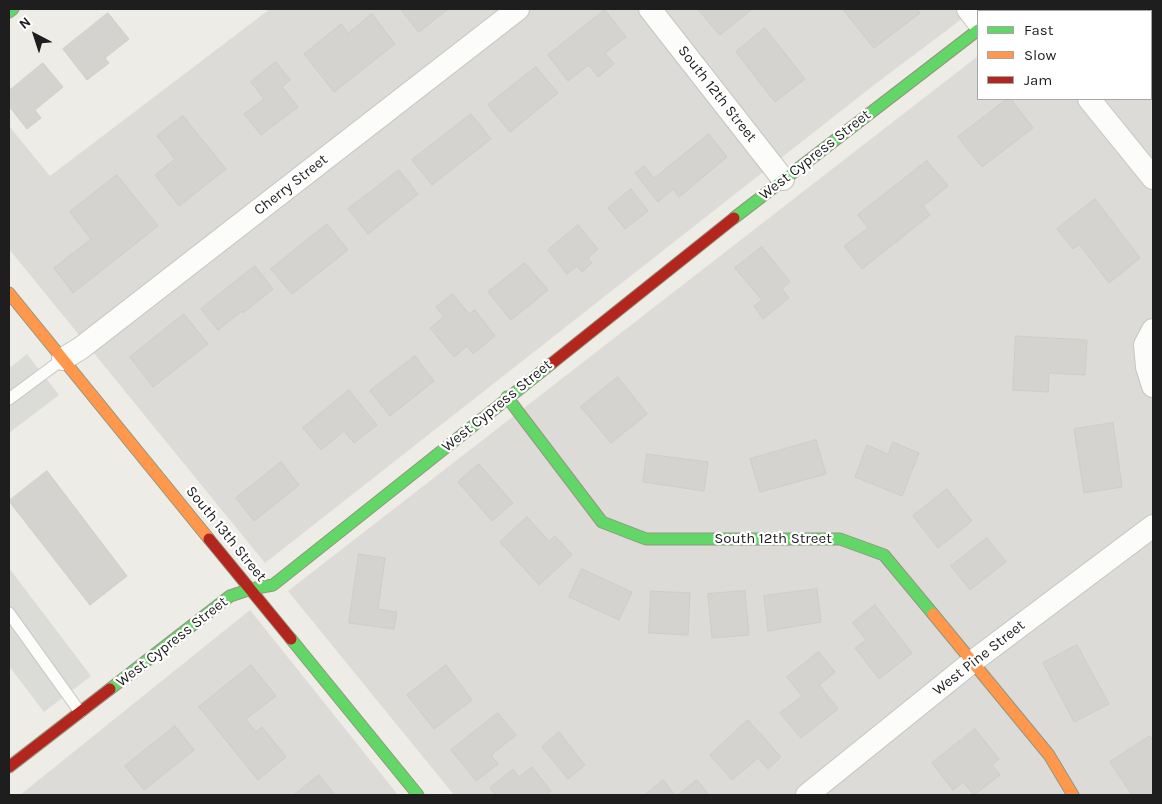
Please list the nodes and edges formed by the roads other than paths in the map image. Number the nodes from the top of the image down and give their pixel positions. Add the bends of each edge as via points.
1 (13, 9) edge
2 (518, 9) edge
3 (650, 9) edge
4 (968, 9) edge
5 (9, 12) edge
6 (977, 21) edge
7 (977, 31) edge
8 (1090, 100) edge
9 (1153, 178) edge
10 (783, 179) junction
11 (9, 293) edge
12 (1153, 330) edge
13 (63, 359) junction
14 (1153, 386) edge
15 (507, 398) junction
16 (9, 399) edge
17 (1153, 526) edge
18 (250, 589) junction
19 (9, 614) edge
20 (972, 662) junction
21 (80, 712) junction
22 (9, 767) edge
23 (418, 795) edge
24 (808, 795) edge
25 (1073, 795) edge

1 - 5 street
2 - 13 street, Cherry Street
3 - 10 street, South 12th Street
4 - 6 street
7 - 10 street, West Cypress Street
8 - 9 street
10 - 15 street, West Cypress Street
11 - 13 street, South 13th Street
12 - 14 street via 1145,345 1146,367
13 - 16 lane
13 - 18 street, South 13th Street
15 - 18 street, West Cypress Street via 273,585
15 - 20 street, South 12th Street via 602,522 646,539 840,539 884,555
17 - 20 street, West Pine Street
18 - 21 street, West Cypress Street via 230,596
18 - 23 street, South 13th Street
19 - 21 lane
20 - 24 street, West Pine Street
20 - 25 street, South 12th Street via 1049,755
21 - 22 street, West Cypress Street

